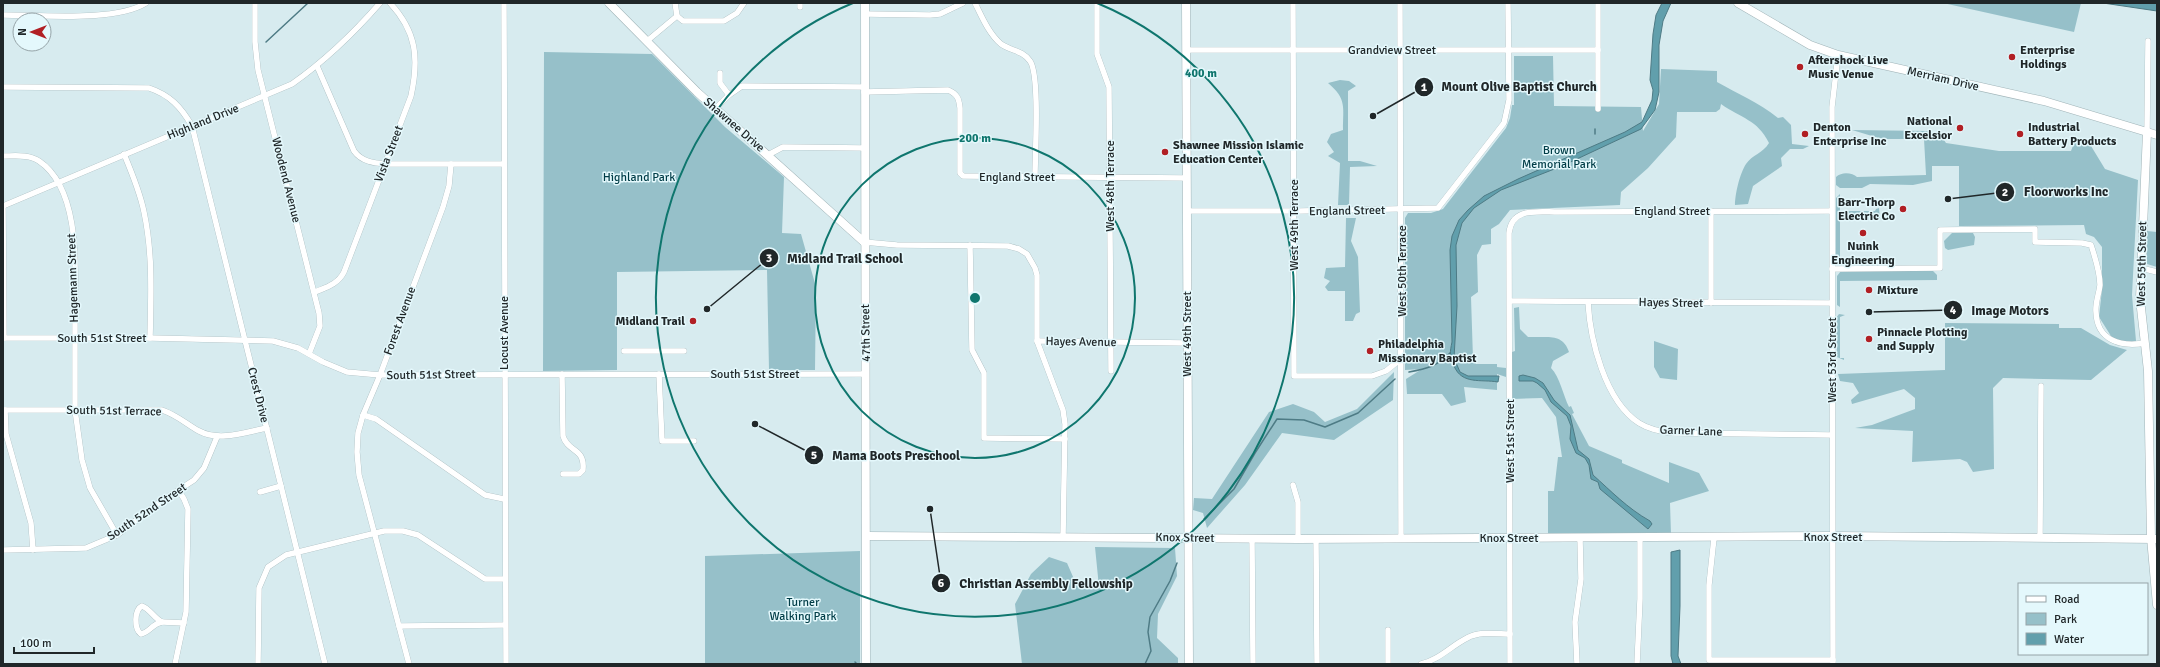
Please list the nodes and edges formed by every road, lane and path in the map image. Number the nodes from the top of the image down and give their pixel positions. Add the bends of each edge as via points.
1 (146, 3) edge
2 (255, 3) edge
3 (380, 3) edge
4 (390, 3) edge
5 (504, 3) edge
6 (609, 3) edge
7 (674, 3) edge
8 (744, 3) edge
9 (865, 3) edge
10 (963, 3) edge
11 (975, 3) edge
12 (1097, 3) edge
13 (1186, 3) edge
14 (1293, 3) edge
15 (1400, 3) edge
16 (1508, 3) edge
17 (1598, 3) edge
18 (1738, 3) edge
19 (865, 14) junction
20 (3, 15) edge
21 (677, 16) junction
22 (647, 41) junction
23 (2148, 41) dead end
24 (1186, 50) junction
25 (1401, 50) junction
26 (1508, 50) junction
27 (1598, 50) junction
28 (1293, 51) junction
29 (1838, 55) junction
30 (318, 66) junction
31 (720, 74) dead end
32 (3, 87) edge
33 (864, 90) junction
34 (729, 95) junction
35 (265, 96) junction
36 (715, 109) junction
37 (1598, 109) dead end
38 (192, 126) junction
39 (2147, 132) junction
40 (2157, 135) edge
41 (864, 148) junction
42 (124, 154) junction
43 (768, 155) junction
44 (3, 156) edge
45 (386, 164) junction
46 (451, 164) junction
47 (504, 164) junction
48 (1035, 176) junction
49 (1110, 176) junction
50 (1186, 178) junction
51 (58, 181) junction
52 (3, 206) edge
53 (1402, 210) junction
54 (1186, 211) junction
55 (1711, 211) junction
56 (1831, 211) junction
57 (1294, 212) junction
58 (865, 219) junction
59 (1514, 219) joint
60 (845, 224) junction
61 (864, 242) junction
62 (970, 245) junction
63 (2141, 268) junction
64 (1832, 269) junction
65 (2157, 272) edge
66 (315, 292) junction
67 (1510, 301) junction
68 (1588, 302) junction
69 (1711, 303) junction
70 (1832, 303) junction
71 (4, 338) edge
72 (75, 338) junction
73 (150, 338) junction
74 (245, 339) junction
75 (1037, 341) junction
76 (1110, 342) junction
77 (1187, 343) junction
78 (2145, 343) junction
79 (624, 351) dead end
80 (684, 351) dead end
81 (309, 354) junction
82 (1401, 359) junction
83 (1111, 371) dead end
84 (504, 374) junction
85 (562, 374) junction
86 (659, 374) junction
87 (866, 374) junction
88 (380, 376) junction
89 (2041, 386) dead end
90 (4, 410) edge
91 (75, 410) junction
92 (363, 415) junction
93 (266, 428) junction
94 (1832, 435) junction
95 (217, 437) junction
96 (1065, 439) junction
97 (694, 441) dead end
98 (563, 474) dead end
99 (1293, 485) dead end
100 (281, 486) junction
101 (179, 491) junction
102 (260, 492) dead end
103 (504, 499) junction
104 (374, 533) junction
105 (117, 535) junction
106 (867, 536) junction
107 (1832, 536) junction
108 (1063, 538) junction
109 (1188, 538) junction
110 (1510, 538) junction
111 (1580, 538) junction
112 (1640, 538) junction
113 (1714, 538) junction
114 (2040, 538) junction
115 (2154, 538) edge
116 (1252, 539) junction
117 (1298, 539) junction
118 (1316, 539) junction
119 (1401, 539) junction
120 (3, 550) edge
121 (33, 550) junction
122 (297, 552) junction
123 (505, 579) junction
124 (2157, 606) edge
125 (162, 622) junction
126 (184, 624) junction
127 (505, 625) junction
128 (399, 626) junction
129 (1388, 630) dead end
130 (1510, 634) junction
131 (1834, 662) edge
132 (175, 664) edge
133 (258, 664) edge
134 (325, 664) edge
135 (409, 664) edge
136 (506, 664) edge
137 (866, 664) edge
138 (1189, 664) edge
139 (1253, 664) edge
140 (1317, 664) edge
141 (1388, 664) edge
142 (1421, 664) edge
143 (1510, 664) edge
144 (1577, 664) edge
145 (1637, 664) edge

1 - 20 street via 126,12 109,15
2 - 35 street, Woodend Avenue via 255,42
3 - 30 street, Highland Drive via 351,36
4 - 45 street, Vista Street via 400,13 411,32 416,54 416,76
5 - 47 street, Locust Avenue
6 - 22 street, Shawnee Drive
7 - 21 street
8 - 21 street via 733,17 724,21 684,21
9 - 19 street, 47th Street
10 - 19 street via 940,14
11 - 48 street via 994,38 1005,47 1020,51 1032,65 1035,83
12 - 49 street, West 48th Terrace via 1097,54 1109,86
13 - 24 street, West 49th Street
14 - 28 street, West 49th Terrace
15 - 25 street, West 50th Terrace
16 - 26 street
17 - 27 street
18 - 29 street, Merriam Drive via 1804,42
19 - 33 street, 47th Street
21 - 22 street
22 - 36 street, Shawnee Drive
23 - 39 street, West 55th Street
24 - 28 street, Grandview Street
24 - 50 street, West 49th Street
25 - 26 street, Grandview Street
25 - 28 street, Grandview Street
25 - 53 street, West 50th Terrace
26 - 27 street, Grandview Street
26 - 53 street, England Street via 1508,108 1500,131 1436,209
27 - 37 street
28 - 57 street, West 49th Terrace
29 - 39 street, Merriam Drive via 2044,101
29 - 56 street, West 53rd Street via 1832,107
30 - 35 street, Highland Drive via 292,84
30 - 45 street via 358,156 373,163
31 - 34 street via 720,83
32 - 38 street, Crest Drive via 149,88 162,92 173,100
33 - 34 street via 742,86
33 - 41 street, 47th Street
33 - 48 street, England Street via 948,90 954,93 959,99 960,173 963,176
34 - 36 street
35 - 38 street, Highland Drive
35 - 66 street, Woodend Avenue
36 - 43 street, Shawnee Drive
38 - 42 street, Highland Drive
38 - 74 street, Crest Drive
39 - 40 street, Merriam Drive
39 - 63 street, West 55th Street
41 - 43 street via 783,147
41 - 58 street, 47th Street
42 - 51 street, Highland Drive
42 - 73 street via 137,185 149,244
43 - 60 street, Shawnee Drive
44 - 51 street via 22,156 38,160
45 - 46 street
45 - 66 street, Vista Street via 341,279
46 - 47 street
46 - 88 street, Forest Avenue via 449,186 442,207
47 - 84 street, Locust Avenue
48 - 49 street, England Street
49 - 50 street, England Street
49 - 76 street, West 48th Terrace
50 - 54 street, West 49th Street
51 - 52 street, Highland Drive
51 - 72 street, Hagemann Street via 67,206 75,260
52 - 71 street
53 - 57 street, England Street
53 - 82 street, West 50th Terrace
54 - 57 street, England Street
54 - 77 street, West 49th Street
55 - 56 street, England Street
55 - 59 street, England Street via 1529,213 1521,214
55 - 69 street
56 - 64 street, West 53rd Street
57 - 82 street, West 49th Terrace via 1294,376 1372,376 1386,371
58 - 60 street via 860,224
58 - 61 street, 47th Street
59 - 67 street, West 51st Street via 1510,224 1509,233
60 - 61 street, Shawnee Drive
61 - 62 street, Hayes Avenue via 898,245
61 - 87 street, 47th Street
62 - 75 street, Hayes Avenue via 1008,246 1019,249 1032,260 1037,275
62 - 96 street via 972,350 984,373 984,438
63 - 65 street
63 - 78 street, West 55th Street via 2140,299
64 - 70 street, West 53rd Street
64 - 78 street via 1940,268 1940,230 2035,229 2035,242 2091,245 2100,284 2097,320 2108,337 2122,345
66 - 81 street, Woodend Avenue via 320,326
67 - 68 street, Hayes Street
67 - 110 street, West 51st Street
68 - 69 street, Hayes Street
68 - 94 street, Garner Lane via 1593,342 1604,373 1623,409 1640,423 1662,432
69 - 70 street, Hayes Street
70 - 94 street, West 53rd Street
71 - 72 street, South 51st Street
72 - 73 street, South 51st Street
72 - 91 street, Hagemann Street
73 - 74 street, South 51st Street
74 - 81 street, South 51st Street via 285,344
74 - 93 street, Crest Drive
75 - 76 street, Hayes Avenue
75 - 96 street via 1063,410
76 - 77 street, Hayes Avenue
76 - 83 street, West 48th Terrace
77 - 109 street, West 49th Street
78 - 115 street, West 55th Street
79 - 80 street
81 - 88 street, South 51st Street via 347,372
82 - 119 street, West 50th Terrace
84 - 85 street, South 51st Street
84 - 88 street, South 51st Street
84 - 103 street, Locust Avenue
85 - 86 street, South 51st Street
85 - 98 street via 563,436 568,446 579,452 584,462 583,470 578,474
86 - 87 street, South 51st Street
86 - 97 street via 662,441
87 - 106 street, 47th Street
88 - 92 street, Forest Avenue
89 - 114 street
90 - 91 street, South 51st Terrace
90 - 121 street via 6,434 31,523
91 - 95 street, South 51st Terrace via 162,410 181,418 200,432
91 - 105 street, Hagemann Street via 82,460 90,488
92 - 103 street via 376,419 485,496
92 - 104 street, Forest Avenue via 358,433 359,475
93 - 95 street, South 51st Terrace
93 - 100 street, Crest Drive
94 - 107 street, West 53rd Street
95 - 101 street, South 52nd Street via 204,468 194,480
96 - 108 street
99 - 117 street via 1298,502
100 - 102 street
100 - 122 street, Crest Drive
101 - 105 street, South 52nd Street via 160,502
101 - 126 street via 188,509
103 - 123 street, Locust Avenue
104 - 122 street
104 - 123 street via 390,530 410,532 485,579
104 - 128 street, Forest Avenue
105 - 121 street, South 52nd Street via 86,548
106 - 108 street, Knox Street
106 - 137 street, 47th Street
107 - 113 street, Knox Street
107 - 114 street, Knox Street
107 - 131 street, West 53rd Street
108 - 109 street, Knox Street
109 - 116 street, Knox Street
109 - 138 street, West 49th Street
110 - 111 street, Knox Street
110 - 119 street, Knox Street
110 - 130 street, West 51st Street
111 - 112 street, Knox Street
111 - 144 street via 1581,579 1575,622
112 - 113 street, Knox Street
112 - 145 street
113 - 131 street via 1709,594 1709,660
114 - 115 street, Knox Street
115 - 124 street, West 55th Street
116 - 117 street, Knox Street
116 - 139 street
117 - 118 street, Knox Street
118 - 119 street, Knox Street
118 - 140 street
120 - 121 street, South 52nd Street
122 - 133 street via 277,559 262,577 259,588
122 - 134 street, Crest Drive
123 - 127 street, Locust Avenue
125 - 125 street via 154,624 146,633 138,633 136,620 139,607 147,608 154,618
125 - 126 street
126 - 132 street
127 - 128 street
127 - 136 street, Locust Avenue
128 - 135 street, Forest Avenue
129 - 141 street
130 - 142 street via 1468,637 1439,656
130 - 143 street, West 51st Street

